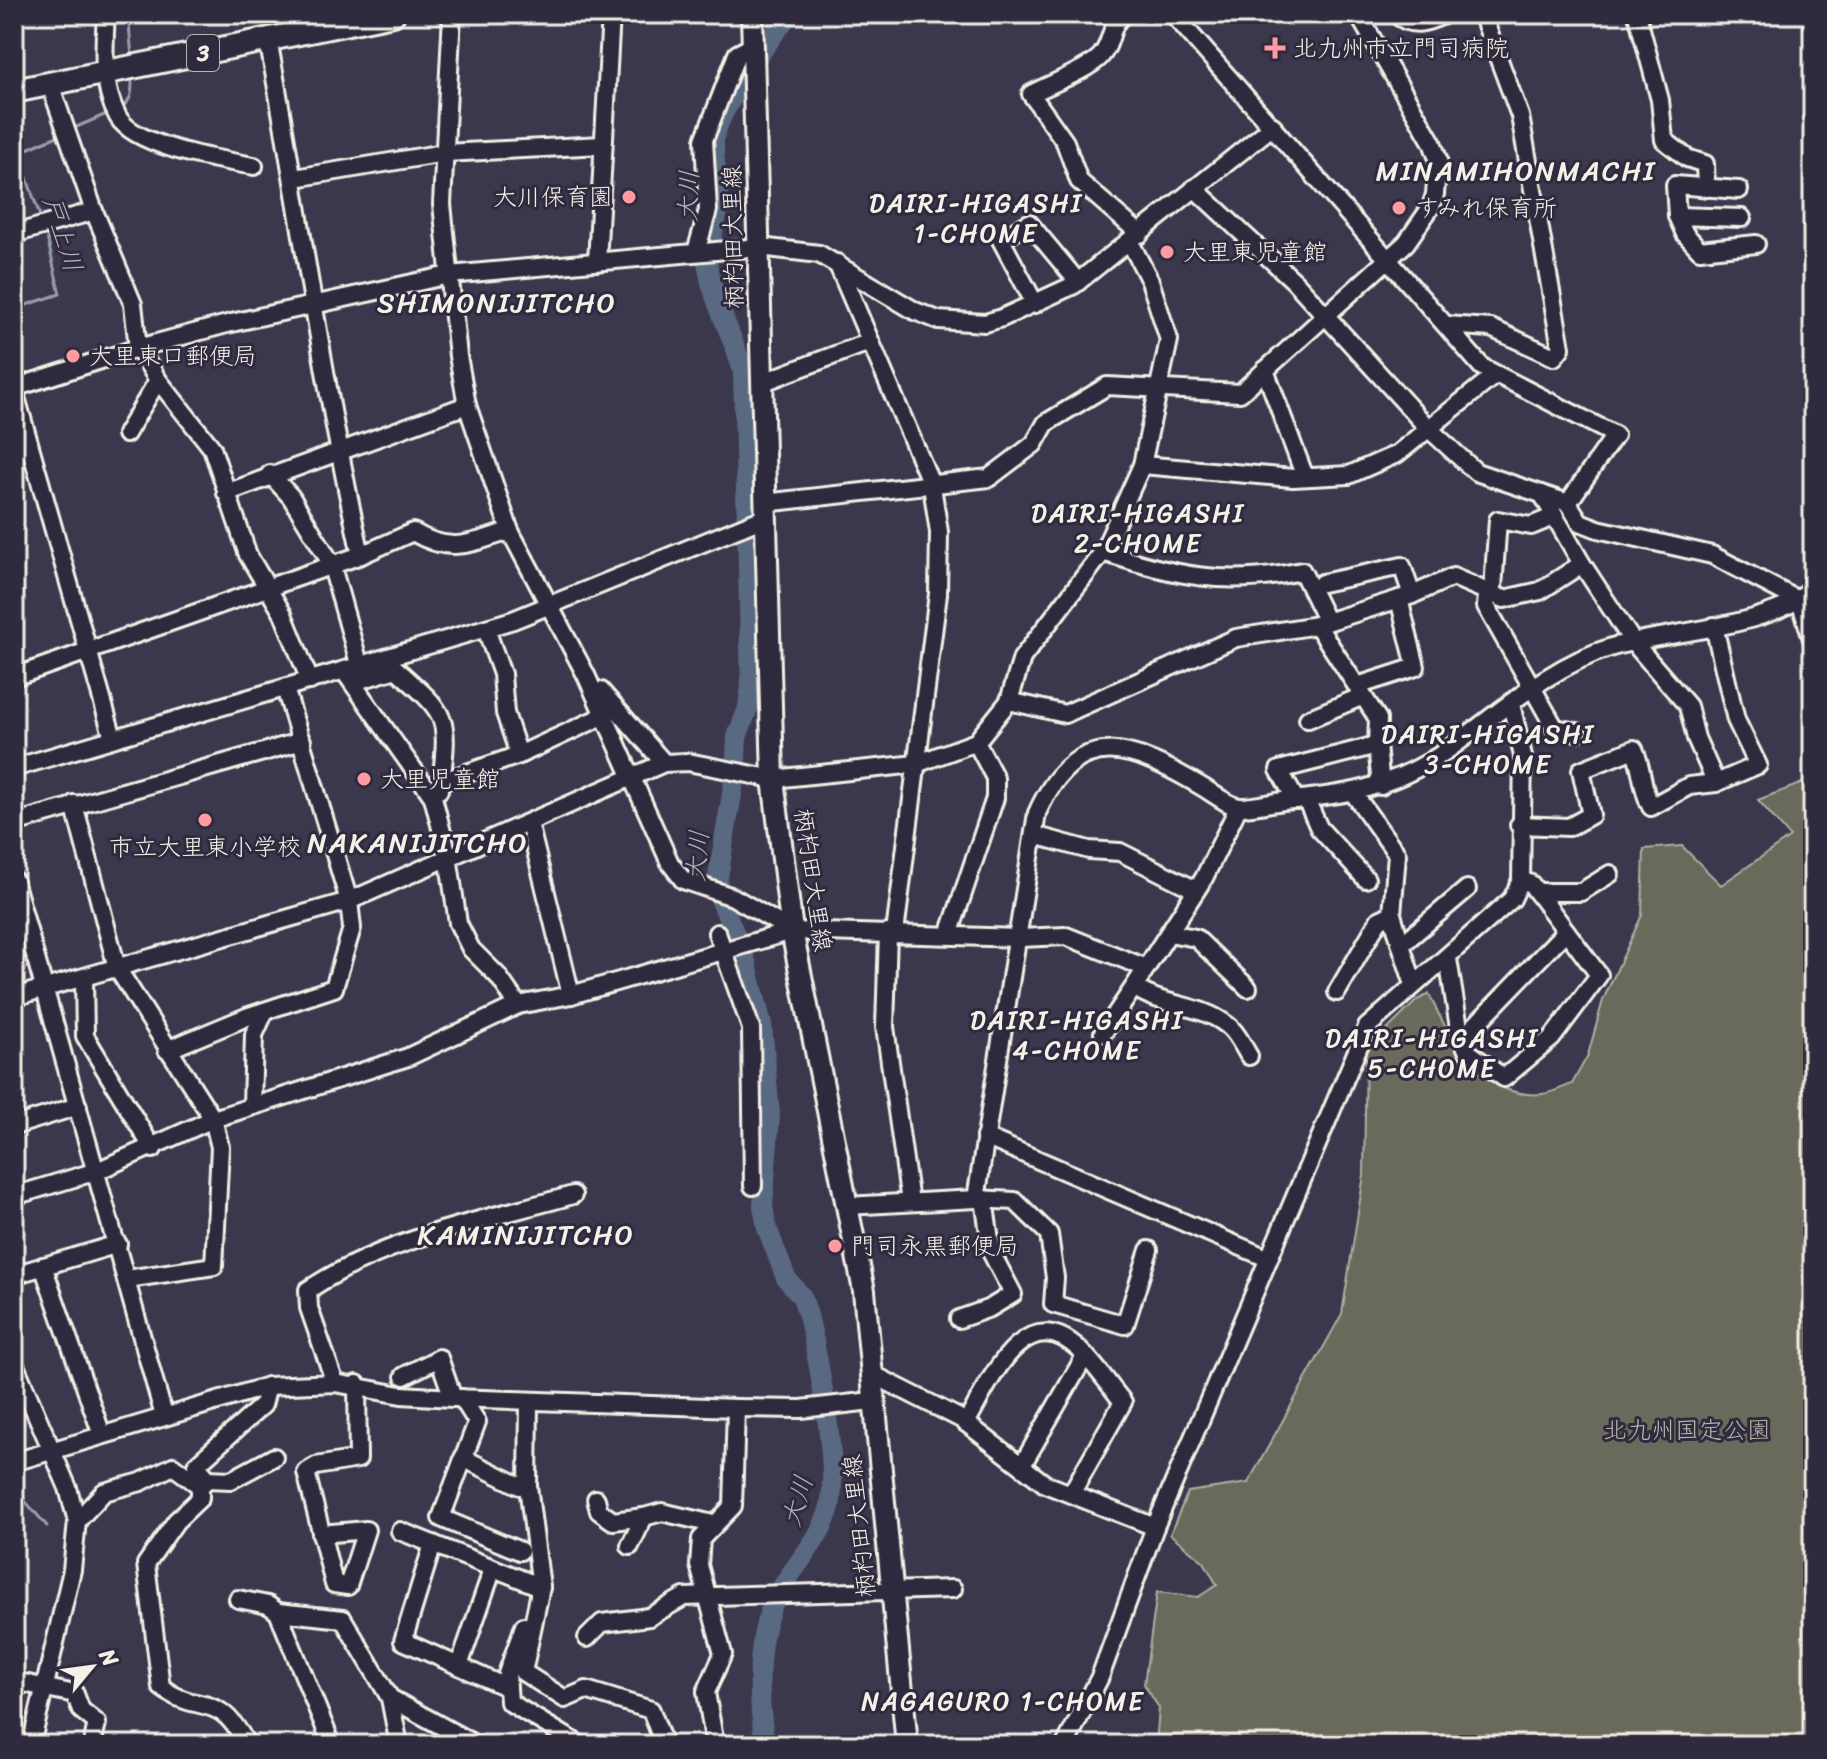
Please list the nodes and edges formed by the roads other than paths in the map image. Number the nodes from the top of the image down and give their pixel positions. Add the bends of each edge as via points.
1 (106, 14) edge
2 (393, 14) edge
3 (452, 14) edge
4 (611, 14) edge
5 (752, 14) edge
6 (1125, 14) edge
7 (1173, 14) edge
8 (1358, 14) edge
9 (1396, 14) edge
10 (1446, 14) edge
11 (1482, 14) edge
12 (1637, 14) edge
13 (268, 39) junction
14 (754, 45) junction
15 (105, 74) junction
16 (50, 84) junction
17 (14, 91) edge
18 (1273, 126) junction
19 (603, 145) junction
20 (444, 153) junction
21 (254, 166) dead end
22 (295, 178) junction
23 (1194, 188) junction
24 (1706, 188) junction
25 (1739, 190) dead end
26 (94, 211) junction
27 (1677, 216) junction
28 (1742, 218) dead end
29 (14, 234) edge
30 (1135, 238) junction
31 (1756, 244) dead end
32 (760, 247) junction
33 (703, 252) junction
34 (1390, 258) junction
35 (597, 262) junction
36 (837, 263) junction
37 (449, 275) junction
38 (1078, 282) junction
39 (313, 304) junction
40 (1035, 304) junction
41 (1326, 316) junction
42 (1446, 325) junction
43 (869, 342) junction
44 (138, 348) junction
45 (1265, 370) junction
46 (1495, 375) junction
47 (158, 380) junction
48 (761, 383) junction
49 (14, 389) edge
50 (1157, 390) junction
51 (467, 405) junction
52 (1428, 428) junction
53 (126, 434) dead end
54 (338, 450) junction
55 (1142, 465) junction
56 (270, 474) junction
57 (1305, 477) junction
58 (932, 486) junction
59 (226, 493) junction
60 (1542, 494) junction
61 (1568, 503) junction
62 (764, 510) junction
63 (1553, 517) junction
64 (510, 531) junction
65 (1103, 552) junction
66 (361, 555) junction
67 (331, 563) junction
68 (1582, 564) junction
69 (1322, 583) dead end
70 (268, 586) junction
71 (1813, 588) edge
72 (1487, 595) junction
73 (1406, 597) junction
74 (1800, 601) junction
75 (548, 608) junction
76 (1322, 624) junction
77 (1714, 626) junction
78 (486, 629) junction
79 (1633, 642) junction
80 (1813, 642) edge
81 (89, 650) junction
82 (352, 673) junction
83 (586, 675) junction
84 (14, 677) edge
85 (310, 681) junction
86 (285, 688) junction
87 (1534, 689) junction
88 (1360, 691) junction
89 (1009, 701) junction
90 (1511, 704) junction
91 (605, 715) junction
92 (1308, 719) dead end
93 (1577, 732) dead end
94 (113, 738) junction
95 (302, 741) junction
96 (976, 742) junction
97 (1377, 745) junction
98 (519, 755) junction
99 (664, 763) junction
100 (916, 764) junction
101 (14, 768) edge
102 (634, 776) junction
103 (773, 779) junction
104 (441, 782) junction
105 (1716, 783) junction
106 (1381, 786) junction
107 (1354, 794) junction
108 (1301, 799) junction
109 (74, 804) junction
110 (435, 806) junction
111 (1238, 808) junction
112 (14, 823) edge
113 (529, 823) junction
114 (1519, 825) junction
115 (1034, 835) junction
116 (448, 856) junction
117 (1610, 874) dead end
118 (1366, 879) dead end
119 (1521, 880) junction
120 (14, 883) edge
121 (1467, 889) dead end
122 (1196, 890) junction
123 (1537, 892) junction
124 (349, 901) junction
125 (1392, 914) junction
126 (792, 931) junction
127 (1566, 931) junction
128 (717, 933) dead end
129 (892, 933) junction
130 (1169, 933) junction
131 (949, 935) junction
132 (1020, 938) junction
133 (1401, 945) junction
134 (724, 950) junction
135 (1448, 959) junction
136 (117, 968) junction
137 (1146, 968) junction
138 (84, 978) junction
139 (1414, 985) junction
140 (1134, 987) junction
141 (44, 988) junction
142 (1248, 988) dead end
143 (1337, 992) dead end
144 (571, 995) junction
145 (14, 997) edge
146 (518, 1005) junction
147 (265, 1011) junction
148 (1103, 1033) dead end
149 (1462, 1039) junction
150 (167, 1050) junction
151 (1249, 1056) dead end
152 (78, 1106) junction
153 (252, 1106) junction
154 (213, 1119) junction
155 (14, 1126) edge
156 (985, 1137) junction
157 (153, 1149) junction
158 (97, 1171) junction
159 (753, 1186) dead end
160 (573, 1195) dead end
161 (14, 1196) edge
162 (980, 1199) junction
163 (910, 1202) junction
164 (846, 1206) junction
165 (118, 1244) junction
166 (1149, 1250) dead end
167 (1267, 1258) junction
168 (43, 1266) junction
169 (14, 1275) edge
170 (127, 1279) junction
171 (959, 1319) dead end
172 (1085, 1356) junction
173 (14, 1363) edge
174 (872, 1374) junction
175 (404, 1376) dead end
176 (335, 1383) junction
177 (357, 1384) junction
178 (268, 1386) junction
179 (458, 1398) junction
180 (529, 1401) junction
181 (872, 1401) junction
182 (736, 1408) junction
183 (164, 1416) junction
184 (966, 1423) junction
185 (102, 1435) junction
186 (50, 1450) junction
187 (274, 1457) dead end
188 (463, 1458) junction
189 (1025, 1460) dead end
190 (14, 1462) edge
191 (204, 1483) junction
192 (520, 1486) dead end
193 (1071, 1494) junction
194 (596, 1499) dead end
195 (644, 1517) junction
196 (77, 1521) junction
197 (713, 1524) junction
198 (1155, 1527) junction
199 (400, 1531) dead end
200 (321, 1534) dead end
201 (433, 1544) junction
202 (630, 1546) dead end
203 (520, 1551) dead end
204 (493, 1568) junction
205 (541, 1587) junction
206 (953, 1589) dead end
207 (893, 1593) junction
208 (709, 1597) junction
209 (238, 1599) dead end
210 (278, 1612) junction
211 (587, 1638) dead end
212 (459, 1666) junction
213 (14, 1681) edge
214 (45, 1688) junction
215 (508, 1688) junction
216 (390, 1698) junction
217 (31, 1745) edge
218 (92, 1745) edge
219 (247, 1745) edge
220 (332, 1745) edge
221 (399, 1745) edge
222 (476, 1745) edge
223 (580, 1745) edge
224 (664, 1745) edge
225 (715, 1745) edge
226 (907, 1745) edge
227 (1065, 1745) edge

1 - 15 street
2 - 13 highway, 3
3 - 20 street
4 - 19 street
5 - 14 main road, 柄杓田大里線
6 - 30 street via 1114,24 1100,57 1031,94 1065,142 1079,181
7 - 18 street
8 - 34 street via 1423,123 1438,159 1431,207
9 - 10 street via 1427,23
11 - 42 street via 1520,116 1561,348 1554,357 1491,328
12 - 24 street via 1660,100 1664,140 1705,164
13 - 15 highway, 3
13 - 22 street
14 - 32 main road, 柄杓田大里線
14 - 33 street via 737,54 704,140 708,210
15 - 16 highway, 3
15 - 21 street via 122,123 161,145
16 - 17 highway, 3
16 - 26 street
18 - 23 street
18 - 34 street
19 - 20 street
19 - 35 street
20 - 22 street
20 - 37 street via 442,204
22 - 39 street
23 - 30 street
23 - 41 street
24 - 25 street
24 - 27 street via 1675,185
26 - 29 street
26 - 44 street via 133,304
27 - 28 street
27 - 31 street via 1700,250
30 - 38 street
30 - 50 street via 1169,340
32 - 33 street
32 - 36 street via 796,250
32 - 48 main road, 柄杓田大里線
33 - 35 street
34 - 41 street
34 - 42 street
35 - 37 street
36 - 40 street via 938,320 985,323
36 - 43 street
37 - 39 street
37 - 51 street
38 - 40 street
38 - 40 street via 1029,223 1001,240
39 - 44 street
39 - 54 street
41 - 45 street
41 - 52 street
42 - 46 street
43 - 48 street
43 - 58 street
44 - 47 street
44 - 49 street
45 - 50 street via 1240,393
45 - 57 street
46 - 52 street
46 - 61 street via 1615,435
47 - 53 street
47 - 59 street via 212,448
48 - 62 main road, 柄杓田大里線
49 - 81 street
50 - 55 street
50 - 58 street via 1107,386 1046,423 1034,444 989,478
51 - 54 street
51 - 64 street
52 - 57 street via 1397,454 1349,475
52 - 60 street via 1476,472
54 - 56 street
54 - 66 street
55 - 57 street
55 - 65 street
56 - 59 street
56 - 67 street via 291,497
58 - 62 street
58 - 100 street via 939,532 938,594
59 - 70 street via 248,555
60 - 61 street
60 - 63 street
61 - 74 street via 1580,522 1712,555
62 - 75 street
62 - 103 main road, 柄杓田大里線
63 - 68 street
63 - 72 street via 1531,526 1498,520 1493,588
64 - 66 street via 469,544 438,546 413,532
64 - 75 street
65 - 76 street via 1155,570 1224,580 1259,580 1302,571
65 - 89 street via 1022,658
66 - 67 street
67 - 70 street
67 - 82 street
68 - 72 street via 1540,591 1504,599
68 - 79 street
69 - 73 street via 1402,566
70 - 81 street
70 - 85 street
71 - 74 street
72 - 73 street via 1453,577
72 - 87 street via 1486,606
73 - 76 street
73 - 88 street via 1416,667
74 - 77 street
74 - 80 street
75 - 78 street
75 - 83 street
76 - 88 street
76 - 89 street via 1236,638 1065,714
77 - 79 street
77 - 105 street via 1736,720 1758,765
78 - 82 street
78 - 98 street via 502,674 505,713
79 - 87 street via 1569,666
79 - 105 street via 1688,706
81 - 84 street
81 - 94 street
82 - 85 street
82 - 104 street via 396,669 436,705 445,722
82 - 110 street
83 - 91 street
83 - 99 street
85 - 86 street
86 - 94 street
86 - 95 street
87 - 90 street
87 - 93 street via 1555,728
88 - 92 street
88 - 97 street via 1378,719
89 - 96 street
90 - 106 street via 1440,755
90 - 114 street via 1523,756
91 - 98 street
91 - 102 street
94 - 101 street
95 - 109 street
95 - 124 street
96 - 100 street
96 - 131 street via 995,778 995,798
97 - 106 street
97 - 108 street via 1279,770
98 - 104 street
99 - 102 street
99 - 103 street via 688,762
100 - 103 street
100 - 129 street
102 - 113 street
102 - 126 street via 670,863 683,880 733,897
103 - 126 main road, 柄杓田大里線
104 - 110 street
105 - 114 street via 1689,786 1651,807 1634,749 1581,770 1591,815 1569,827
106 - 107 street
107 - 108 street
107 - 125 street via 1397,854
108 - 111 street
108 - 118 street via 1319,828
109 - 112 street
109 - 136 street
110 - 116 street
111 - 115 street via 1176,772 1129,753 1091,752 1049,786
111 - 122 street
113 - 116 street
113 - 144 street
114 - 119 street
115 - 122 street via 1089,850 1120,852
115 - 132 street
116 - 124 street
116 - 146 street via 463,934
117 - 123 street via 1581,892
119 - 123 street
119 - 135 street via 1512,899
120 - 141 street
121 - 133 street
122 - 130 street
123 - 127 street
124 - 136 street
124 - 147 street via 352,928 334,988
125 - 133 street
125 - 143 street via 1379,920
126 - 129 street
126 - 134 street
126 - 164 main road, 柄杓田大里線
127 - 149 street
127 - 149 street via 1599,975 1552,1038 1504,1078 1468,1052
128 - 134 street
129 - 131 street
129 - 163 street via 885,1027
130 - 137 street
130 - 142 street via 1196,938
131 - 132 street
132 - 137 street via 1066,936
132 - 156 street
133 - 139 street
134 - 144 street
134 - 159 street via 751,1028
135 - 139 street
135 - 149 street
136 - 138 street
136 - 150 street
137 - 140 street
138 - 141 street
138 - 157 street via 85,1036
139 - 167 street via 1367,1027
140 - 148 street
140 - 151 street via 1152,1000 1190,1008 1228,1025
141 - 145 street
141 - 152 street
144 - 146 street
146 - 153 street via 408,1057
147 - 150 street
147 - 153 street via 254,1035
150 - 154 street
152 - 155 street
152 - 158 street
153 - 154 street
154 - 157 street
154 - 170 street via 220,1147 214,1266
156 - 162 street
156 - 167 street
157 - 158 street
158 - 161 street
158 - 165 street
160 - 176 street via 405,1243 337,1270 308,1290 309,1308
162 - 163 street
162 - 166 street via 1015,1201 1049,1234 1053,1304 1125,1325
162 - 171 street via 992,1254 1013,1294
163 - 164 street
164 - 174 main road, 柄杓田大里線 via 864,1291
165 - 168 street
165 - 170 street
167 - 198 street
168 - 169 street
168 - 185 street
170 - 183 street
172 - 184 street via 1049,1332 1009,1349
172 - 189 street
172 - 193 street via 1123,1402
173 - 186 street
174 - 181 main road, 柄杓田大里線
174 - 184 street
175 - 179 street via 439,1358
176 - 177 street
176 - 178 street
177 - 179 street via 401,1395
177 - 200 street via 358,1459 306,1472
178 - 183 street
178 - 191 street via 263,1405 196,1465
179 - 180 street
179 - 188 street via 477,1422
180 - 182 street
180 - 205 street via 528,1486
181 - 182 street via 801,1409
181 - 207 main road, 柄杓田大里線
182 - 197 street via 733,1506
183 - 185 street
184 - 193 street via 1045,1484
185 - 186 street
186 - 190 street
186 - 196 street
187 - 191 street via 231,1480
188 - 192 street
188 - 203 street via 441,1518
191 - 196 street via 173,1466 104,1492
191 - 219 street via 200,1498 176,1521 146,1564 161,1687 173,1696 217,1707 235,1723
193 - 198 street
194 - 195 street via 599,1511 613,1521
195 - 197 street via 662,1512
195 - 202 street
196 - 214 street via 72,1570
197 - 208 street via 701,1539 699,1565
198 - 227 street via 1100,1677
199 - 201 street
201 - 204 street
201 - 212 street via 403,1641
204 - 205 street
204 - 212 street
205 - 215 street via 507,1674
205 - 224 street via 523,1672 565,1699 586,1690 651,1710
206 - 207 street
207 - 208 street
207 - 226 main road, 柄杓田大里線
208 - 211 street via 684,1597 649,1617 602,1623
208 - 225 street via 723,1654 706,1692
209 - 210 street
210 - 216 street via 343,1619
210 - 220 street
212 - 215 street
213 - 214 street
214 - 217 street
214 - 218 street via 75,1694 81,1710 97,1723
215 - 223 street via 509,1702
216 - 221 street
216 - 222 street

